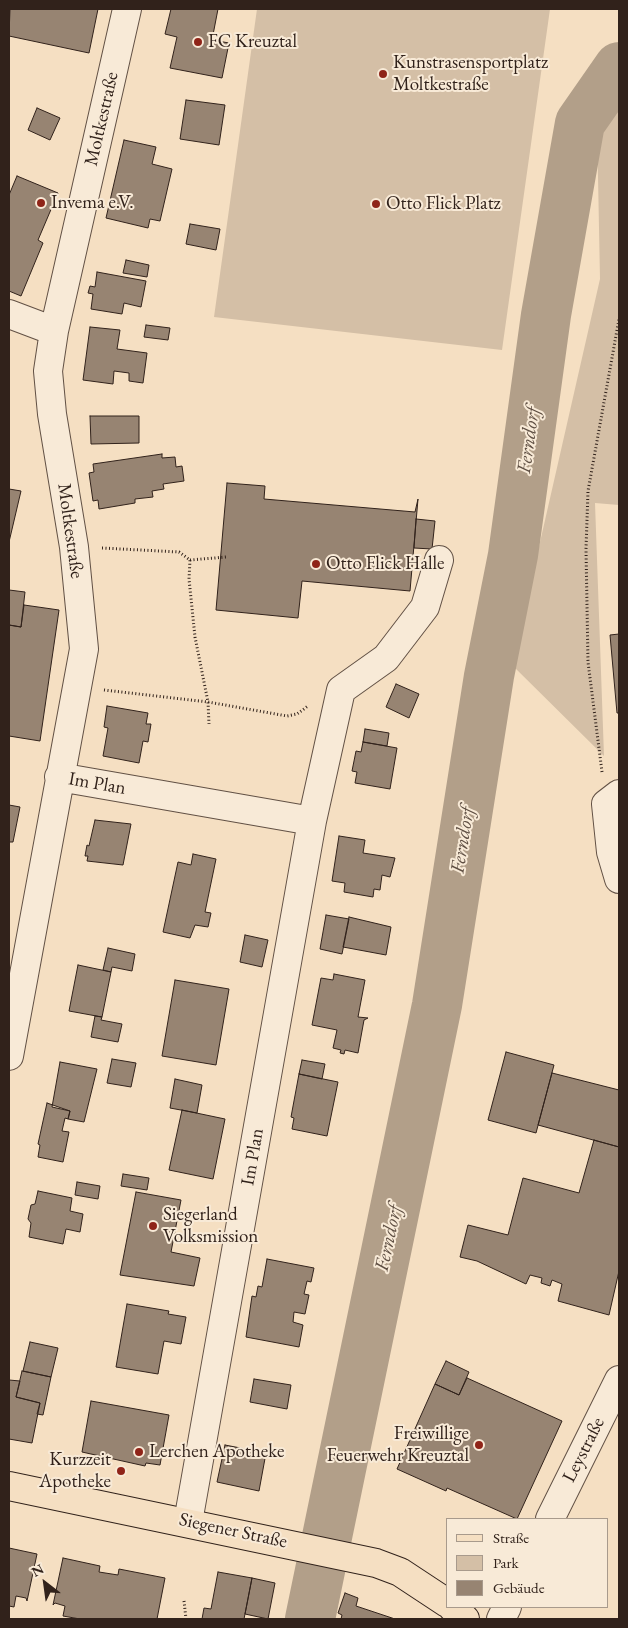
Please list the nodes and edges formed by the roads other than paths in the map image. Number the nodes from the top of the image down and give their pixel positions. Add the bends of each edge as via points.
1 (127, 9) edge
2 (9, 314) edge
3 (54, 331) junction
4 (439, 560) dead end
5 (59, 777) junction
6 (613, 799) edge
7 (312, 821) junction
8 (619, 879) edge
9 (9, 1056) edge
10 (619, 1380) edge
11 (9, 1486) edge
12 (550, 1518) edge
13 (188, 1522) junction
14 (446, 1602) edge
15 (453, 1608) edge
16 (465, 1619) edge

1 - 3 street, Moltkestraße
2 - 3 street
3 - 5 street, Moltkestraße via 48,371 52,414 74,547 84,649
4 - 7 street, Im Plan via 425,607 386,658 341,690
5 - 7 street, Im Plan
5 - 9 street, Moltkestraße
6 - 8 street via 611,852
7 - 13 street, Im Plan
10 - 12 street, Leystraße
11 - 13 main road, Siegener Straße
13 - 14 main road, Siegener Straße via 348,1555 400,1572
15 - 16 main road

